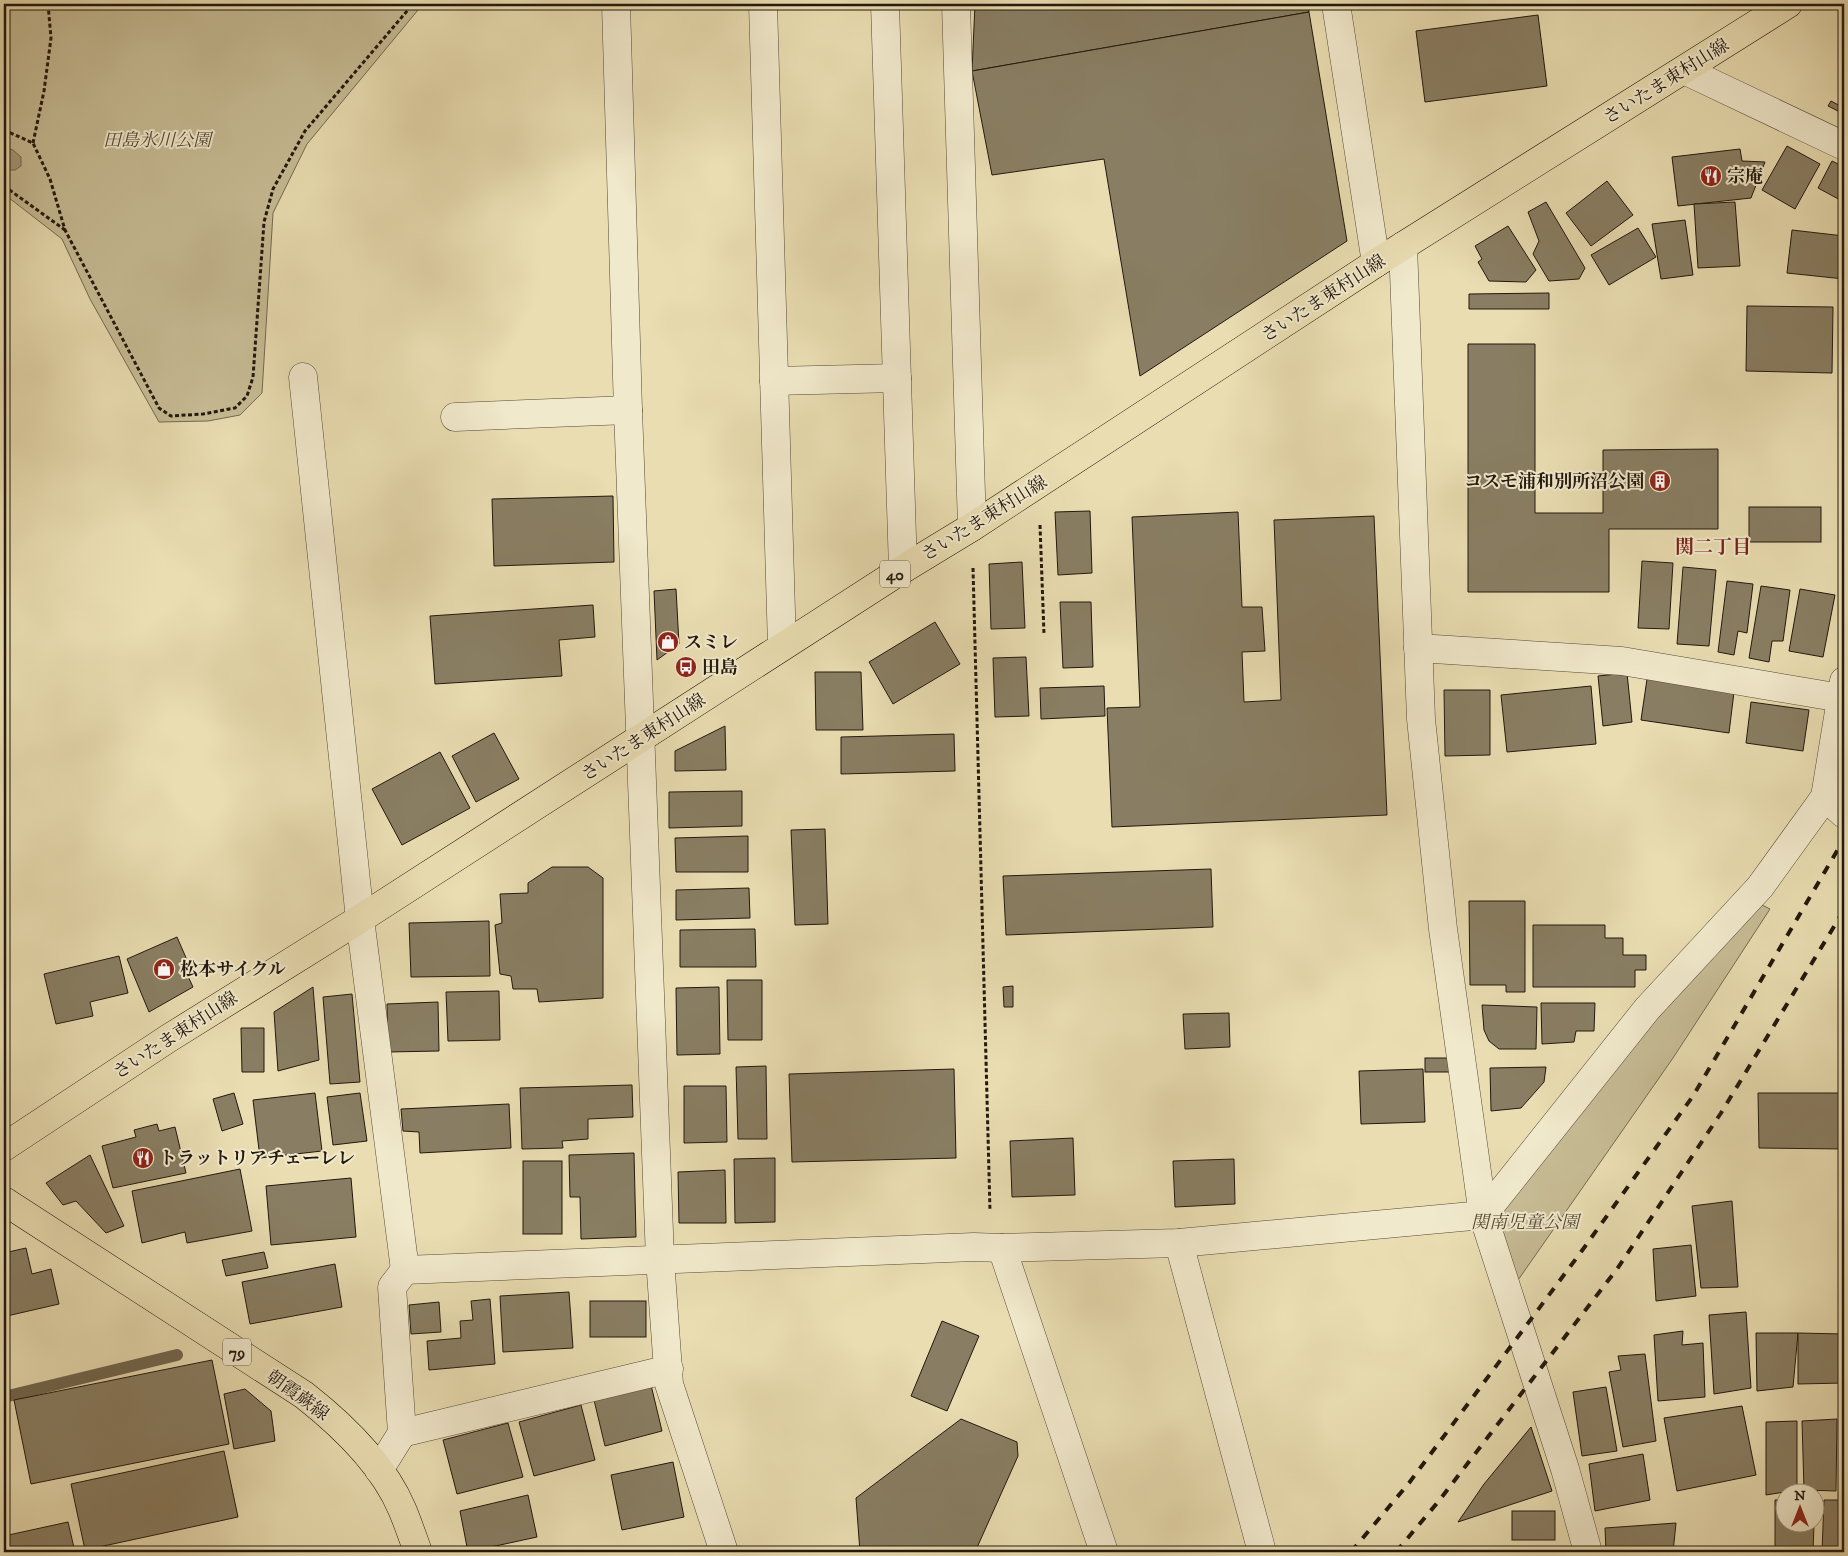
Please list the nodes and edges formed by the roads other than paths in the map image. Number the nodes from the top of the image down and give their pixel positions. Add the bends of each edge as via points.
1 (616, 4) edge
2 (763, 4) edge
3 (885, 4) edge
4 (956, 4) edge
5 (1336, 4) edge
6 (1788, 4) edge
7 (1684, 70) junction
8 (1844, 146) edge
9 (1403, 246) junction
10 (1376, 263) junction
11 (303, 377) dead end
12 (897, 378) junction
13 (774, 381) junction
14 (628, 410) junction
15 (455, 417) dead end
16 (972, 527) junction
17 (903, 569) junction
18 (782, 646) junction
19 (1418, 648) junction
20 (1843, 689) edge
21 (640, 739) junction
22 (1835, 805) edge
23 (360, 919) junction
24 (4, 1147) edge
25 (4, 1201) edge
26 (1483, 1214) junction
27 (1179, 1243) junction
28 (1002, 1248) junction
29 (660, 1259) junction
30 (405, 1270) junction
31 (669, 1369) junction
32 (402, 1433) junction
33 (379, 1470) junction
34 (418, 1552) edge
35 (724, 1552) edge
36 (1104, 1552) edge
37 (1262, 1552) edge
38 (1588, 1552) edge

1 - 14 street
2 - 13 street
3 - 12 street
4 - 16 street
5 - 10 street
6 - 7 main road, さいたま東村山線 / 40
7 - 8 street
7 - 9 main road, さいたま東村山線 / 40
9 - 10 main road, さいたま東村山線 / 40
9 - 19 street
10 - 16 main road, さいたま東村山線 / 40
11 - 23 street
12 - 13 street
12 - 17 street
13 - 18 street
14 - 15 street
14 - 21 street
16 - 17 main road, さいたま東村山線 / 40
17 - 18 main road, さいたま東村山線 / 40
18 - 21 main road, さいたま東村山線 / 40
19 - 20 street via 1622,661
19 - 26 street via 1421,719 1443,930
20 - 22 street
21 - 23 main road, さいたま東村山線 / 40
21 - 29 street
22 - 26 street via 1647,1009
23 - 24 main road, さいたま東村山線 / 40 via 169,1038
23 - 30 street
25 - 33 main road, 朝霞蕨線 / 79 via 304,1395 324,1411
26 - 27 street
26 - 38 street via 1565,1469
27 - 28 street
27 - 37 street
28 - 29 street
28 - 36 street
29 - 30 street
29 - 31 street
30 - 32 street via 392,1288
31 - 32 street
31 - 35 street via 669,1384
32 - 33 street
33 - 34 main road, 朝霞蕨線 / 79 via 401,1507

